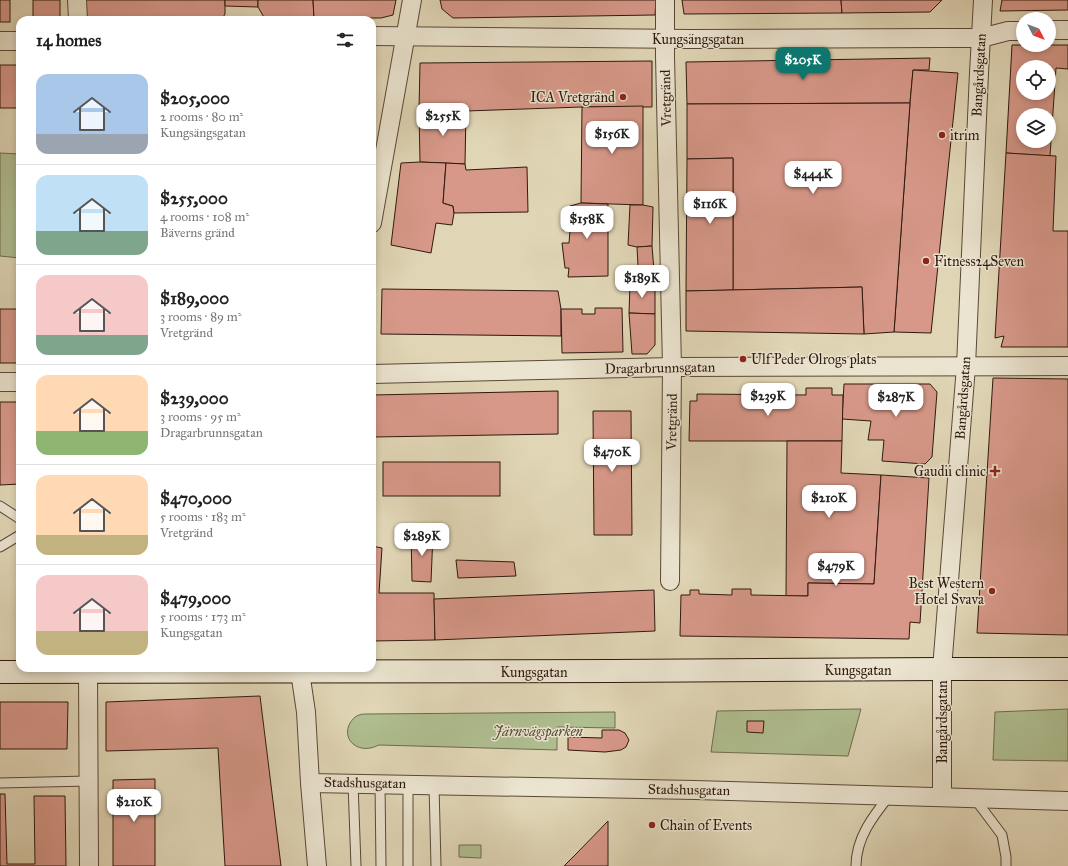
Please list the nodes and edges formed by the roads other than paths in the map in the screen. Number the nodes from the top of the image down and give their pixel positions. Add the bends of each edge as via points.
1 (77, 0) edge
2 (412, 0) edge
3 (665, 0) edge
4 (983, 0) edge
5 (78, 16) edge
6 (1056, 30) edge
7 (1068, 30) edge
8 (1016, 31) edge
9 (376, 36) edge
10 (406, 36) junction
11 (980, 38) junction
12 (665, 39) junction
13 (0, 41) edge
14 (16, 41) edge
15 (376, 201) edge
16 (966, 366) junction
17 (1068, 366) edge
18 (672, 367) junction
19 (376, 374) edge
20 (0, 382) edge
21 (16, 382) edge
22 (0, 506) edge
23 (16, 516) edge
24 (16, 537) edge
25 (0, 547) edge
26 (670, 581) dead end
27 (942, 669) junction
28 (1068, 669) edge
29 (376, 670) edge
30 (0, 672) edge
31 (88, 672) joint
32 (300, 672) edge
33 (89, 781) junction
34 (310, 782) junction
35 (0, 783) edge
36 (353, 783) junction
37 (380, 784) junction
38 (408, 784) junction
39 (434, 785) junction
40 (890, 795) junction
41 (942, 797) junction
42 (975, 799) junction
43 (1068, 800) edge
44 (89, 866) edge
45 (317, 866) edge
46 (356, 866) edge
47 (381, 866) edge
48 (408, 866) edge
49 (436, 866) edge
50 (856, 866) edge
51 (1006, 866) edge

1 - 5 street
2 - 10 street
3 - 12 street, Vretgränd
4 - 11 street, Bangårdsgatan
6 - 7 street
8 - 11 street, Kungsängsgatan
9 - 10 street, Kungsängsgatan
10 - 12 street, Kungsängsgatan
10 - 15 street
11 - 12 street, Kungsängsgatan
11 - 16 street, Bangårdsgatan
12 - 18 street, Vretgränd
13 - 14 street
16 - 17 street, Dragarbrunnsgatan
16 - 18 street, Dragarbrunnsgatan
16 - 27 street, Bangårdsgatan
18 - 19 street, Dragarbrunnsgatan
18 - 26 street, Vretgränd
20 - 21 street
22 - 23 lane
24 - 25 lane
27 - 28 main road, Kungsgatan
27 - 29 main road, Kungsgatan
27 - 41 street, Bangårdsgatan
30 - 31 main road, Kungsgatan
31 - 33 street
32 - 34 street via 306,712
33 - 35 lane
33 - 44 street
34 - 36 street, Stadshusgatan
34 - 45 street
36 - 37 street, Stadshusgatan
36 - 46 lane
37 - 38 street, Stadshusgatan
37 - 47 lane
38 - 39 street, Stadshusgatan
38 - 48 lane
39 - 40 street, Stadshusgatan
39 - 49 lane
40 - 41 street, Stadshusgatan
40 - 50 lane via 862,836
41 - 42 street, Stadshusgatan
42 - 43 street, Stadshusgatan
42 - 51 lane via 1002,835

